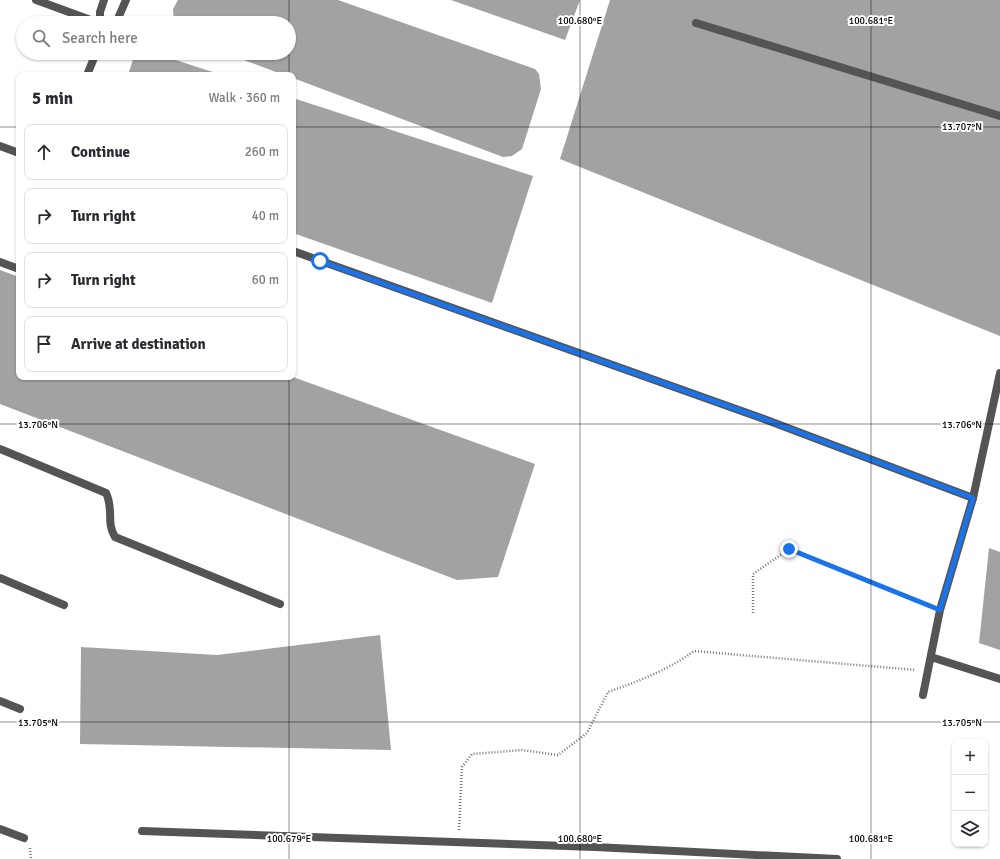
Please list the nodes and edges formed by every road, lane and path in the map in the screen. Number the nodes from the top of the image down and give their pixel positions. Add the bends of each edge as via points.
1 (36, 0) edge
2 (104, 0) edge
3 (126, 0) edge
4 (81, 16) edge
5 (100, 16) edge
6 (119, 16) edge
7 (696, 23) dead end
8 (93, 60) edge
9 (88, 72) edge
10 (1000, 116) edge
11 (0, 146) edge
12 (16, 152) edge
13 (296, 252) edge
14 (0, 262) edge
15 (16, 268) edge
16 (1000, 373) edge
17 (0, 449) edge
18 (973, 498) junction
19 (0, 578) edge
20 (280, 604) dead end
21 (64, 605) dead end
22 (940, 610) junction
23 (753, 613) dead end
24 (931, 657) junction
25 (928, 671) junction
26 (1000, 679) edge
27 (923, 695) dead end
28 (0, 701) edge
29 (20, 709) dead end
30 (0, 829) edge
31 (142, 831) dead end
32 (24, 838) dead end
33 (458, 843) junction
34 (837, 859) edge

1 - 4 street
2 - 5 street
3 - 6 street
7 - 10 street
8 - 9 street
11 - 12 street
13 - 18 street via 764,419
14 - 15 street
16 - 18 street
17 - 20 street via 106,493 110,502 111,531 115,537
18 - 22 street
19 - 21 street
22 - 23 path via 789,549 753,574
22 - 24 street
24 - 25 street
24 - 26 street
25 - 27 street
25 - 33 path via 694,651 676,664 608,692 587,733 558,755 522,750 472,754 462,767
28 - 29 street
30 - 32 street
31 - 33 street
33 - 34 street

